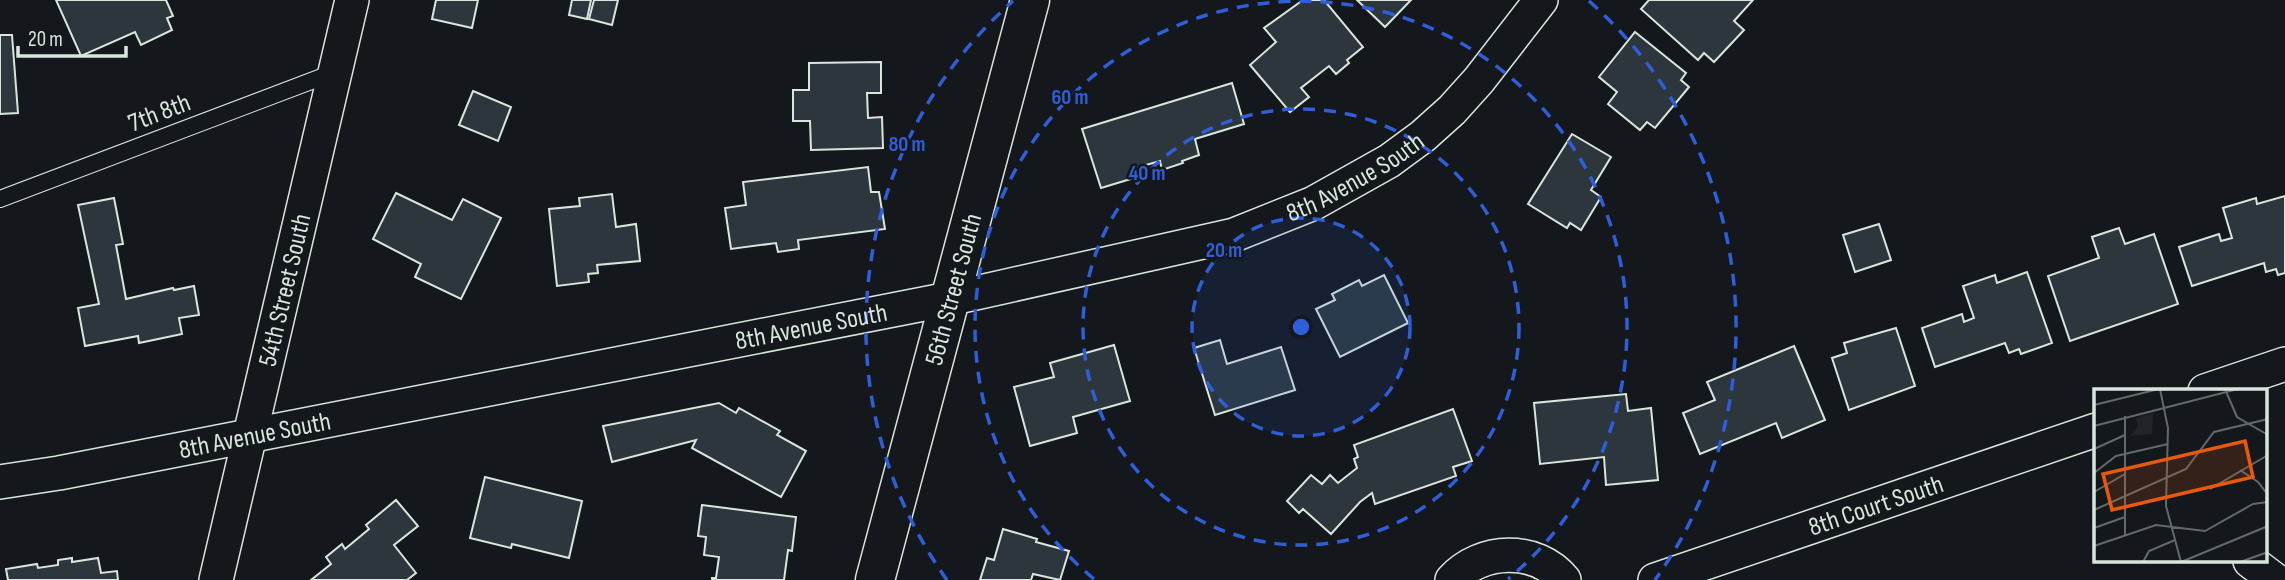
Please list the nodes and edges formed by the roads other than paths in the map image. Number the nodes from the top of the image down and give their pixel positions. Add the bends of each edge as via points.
1 (352, 0) edge
2 (1030, 0) edge
3 (1541, 0) edge
4 (336, 72) junction
5 (0, 198) edge
6 (949, 299) junction
7 (2285, 364) edge
8 (2211, 389) edge
9 (2094, 431) edge
10 (249, 434) junction
11 (0, 482) edge
12 (2251, 562) edge
13 (216, 580) edge
14 (875, 580) edge
15 (1452, 580) edge
16 (1564, 580) edge
17 (1655, 580) edge
18 (2275, 580) edge

1 - 4 street, 54th Street South
2 - 6 street, 56th Street South
3 - 6 street, 8th Avenue South via 1479,80 1423,136 1314,203 1234,235
4 - 5 lane, 7th 8th
4 - 10 street, 54th Street South
6 - 10 street, 8th Avenue South
6 - 14 street, 56th Street South
7 - 8 street
9 - 17 street, 8th Court South
10 - 11 street, 8th Avenue South
10 - 13 street, 54th Street South
12 - 18 street
15 - 16 street via 1470,565 1506,555 1543,563

